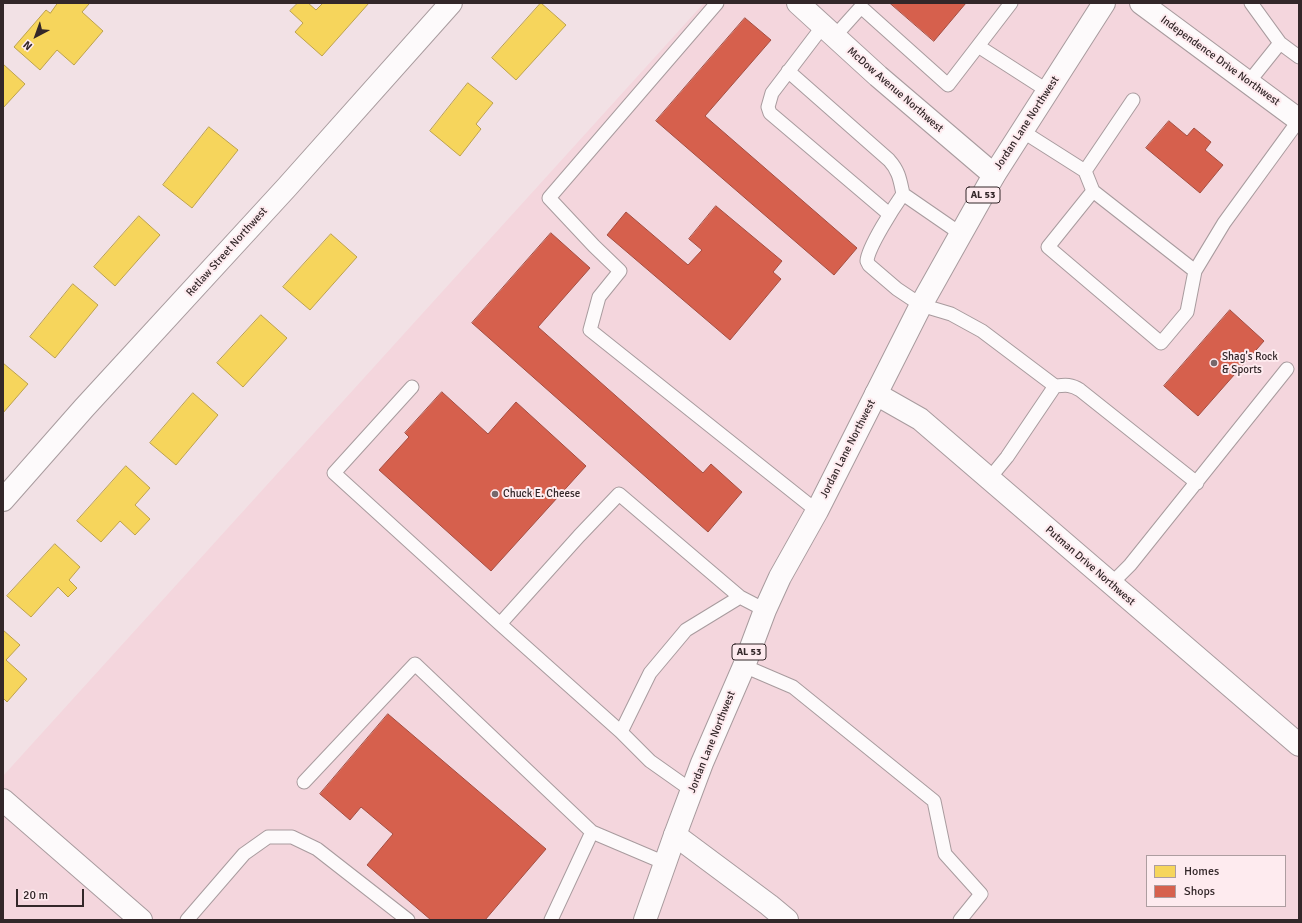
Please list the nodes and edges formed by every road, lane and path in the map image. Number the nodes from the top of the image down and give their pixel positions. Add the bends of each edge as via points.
1 (451, 3) edge
2 (717, 3) edge
3 (798, 3) edge
4 (1011, 3) edge
5 (1104, 3) edge
6 (1141, 3) edge
7 (1251, 3) edge
8 (861, 5) edge
9 (829, 31) junction
10 (1280, 43) junction
11 (978, 46) junction
12 (1299, 57) edge
13 (788, 71) junction
14 (1248, 82) junction
15 (1048, 91) junction
16 (1133, 100) dead end
17 (1299, 120) edge
18 (1022, 131) junction
19 (1085, 171) junction
20 (994, 175) junction
21 (1093, 191) junction
22 (903, 194) junction
23 (889, 214) junction
24 (961, 234) junction
25 (1195, 271) junction
26 (922, 305) junction
27 (1287, 369) dead end
28 (1055, 386) junction
29 (412, 387) dead end
30 (876, 394) junction
31 (989, 479) junction
32 (1197, 483) junction
33 (3, 500) edge
34 (817, 511) junction
35 (1111, 584) junction
36 (740, 597) junction
37 (765, 610) junction
38 (500, 624) junction
39 (744, 666) junction
40 (622, 732) junction
41 (1299, 745) edge
42 (304, 782) dead end
43 (691, 790) junction
44 (3, 800) edge
45 (592, 832) junction
46 (675, 835) junction
47 (664, 863) junction
48 (141, 920) edge
49 (187, 920) edge
50 (408, 920) edge
51 (551, 920) edge
52 (645, 920) edge
53 (787, 920) edge
54 (960, 920) edge

1 - 33 street, Retlaw Street Northwest
2 - 34 lane via 549,198 620,271 599,297 590,330
3 - 9 street, McDow Avenue Northwest
4 - 11 lane
5 - 15 street, Jordan Lane Northwest / AL 53
6 - 14 street, Independence Drive Northwest
7 - 10 lane
8 - 9 lane
8 - 11 lane via 948,85
9 - 13 lane
9 - 20 street, McDow Avenue Northwest
10 - 12 lane
10 - 14 lane
11 - 15 lane
13 - 22 lane via 896,167
13 - 23 lane via 772,93 768,107 770,113
14 - 17 street, Independence Drive Northwest
15 - 18 street, Jordan Lane Northwest / AL 53
16 - 19 lane
17 - 25 lane via 1224,223
18 - 19 lane
18 - 20 street, Jordan Lane Northwest / AL 53
19 - 21 lane
20 - 24 street, Jordan Lane Northwest / AL 53
21 - 25 lane
21 - 25 lane via 1048,247 1161,343 1187,312
22 - 23 lane
22 - 24 lane
23 - 26 lane via 867,261 893,286
24 - 26 street, Jordan Lane Northwest / AL 53
26 - 28 lane via 951,314 982,331
26 - 30 street, Jordan Lane Northwest / AL 53
27 - 32 lane
28 - 31 lane
28 - 32 lane via 1073,385
29 - 38 lane via 334,473
30 - 31 street, Putman Drive Northwest via 920,419
30 - 34 street, Jordan Lane Northwest / AL 53
31 - 35 street, Putman Drive Northwest
32 - 35 lane via 1130,565
34 - 37 street, Jordan Lane Northwest / AL 53 via 780,577
35 - 41 street, Putman Drive Northwest
36 - 37 lane
36 - 38 lane via 619,494
36 - 40 lane via 686,630 650,673
37 - 39 street, Jordan Lane Northwest / AL 53
38 - 40 lane
39 - 43 street, Jordan Lane Northwest / AL 53
39 - 54 lane via 793,686 934,801 945,854 981,894
40 - 43 lane via 650,761
42 - 45 lane via 415,664
43 - 46 street, Jordan Lane Northwest / AL 53
44 - 48 street
45 - 47 lane
45 - 51 lane
46 - 47 street, Jordan Lane Northwest / AL 53
46 - 53 street
47 - 52 street, Jordan Lane Northwest / AL 53
49 - 50 lane via 244,854 268,837 292,837 317,849

